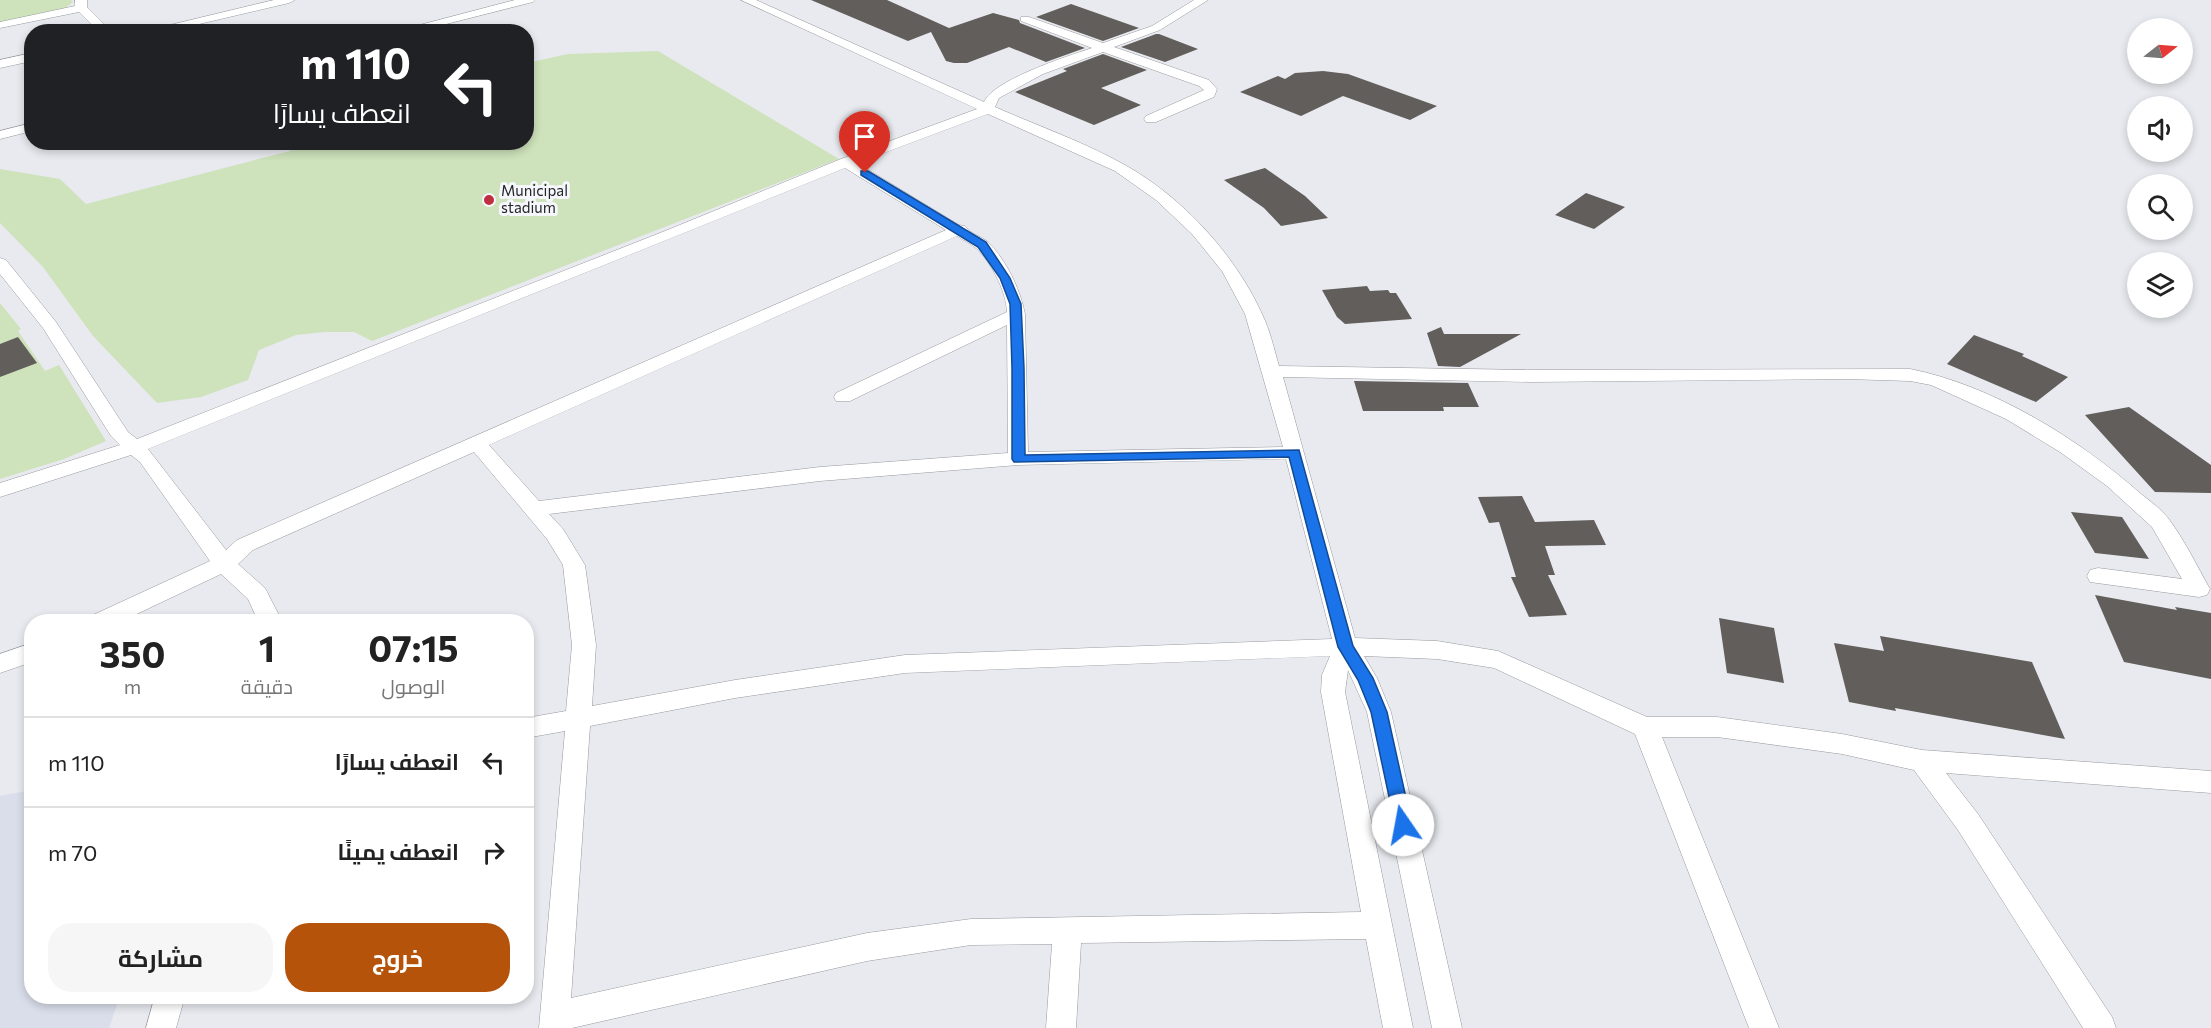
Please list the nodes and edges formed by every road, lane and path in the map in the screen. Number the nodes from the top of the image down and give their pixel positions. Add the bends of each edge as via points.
1 (289, 0) edge
2 (529, 0) edge
3 (747, 0) edge
4 (1202, 0) edge
5 (81, 2) edge
6 (457, 4) dead end
7 (471, 13) junction
8 (1026, 18) dead end
9 (99, 24) edge
10 (182, 24) edge
11 (429, 24) edge
12 (0, 25) edge
13 (1107, 47) junction
14 (24, 59) edge
15 (0, 64) edge
16 (988, 109) junction
17 (1151, 119) dead end
18 (24, 129) edge
19 (0, 135) edge
20 (846, 162) junction
21 (960, 229) junction
22 (0, 263) edge
23 (1016, 314) junction
24 (1272, 371) junction
25 (843, 397) dead end
26 (478, 444) junction
27 (134, 447) junction
28 (1294, 453) junction
29 (1018, 459) junction
30 (0, 490) edge
31 (532, 509) junction
32 (224, 564) junction
33 (2098, 576) dead end
34 (2205, 590) edge
35 (116, 614) edge
36 (267, 614) edge
37 (1346, 647) junction
38 (24, 655) edge
39 (0, 664) edge
40 (579, 718) junction
41 (534, 726) edge
42 (1645, 727) junction
43 (1922, 761) junction
44 (2211, 782) edge
45 (1379, 925) junction
46 (1067, 930) junction
47 (168, 1004) edge
48 (555, 1022) edge
49 (160, 1028) edge
50 (1060, 1028) edge
51 (1398, 1028) edge
52 (1447, 1028) edge
53 (1764, 1028) edge
54 (2101, 1028) edge

1 - 10 street
2 - 7 street
3 - 16 street
4 - 13 street via 1156,28
5 - 9 street
5 - 12 street
6 - 7 street
7 - 11 street
8 - 13 street via 1086,43
13 - 16 street via 1040,71 993,96
13 - 17 street via 1204,82 1211,89 1209,94
14 - 15 street
16 - 20 street
16 - 24 street via 1120,168 1180,213 1214,250 1242,291 1254,314
18 - 19 street
20 - 21 street
20 - 27 street
21 - 23 street via 993,259 1005,278
21 - 26 street
22 - 27 street via 50,326 121,436
23 - 25 street
23 - 29 street
24 - 28 street
24 - 34 street via 1532,376 1847,374 1910,375 1936,380 2013,415 2114,481 2160,522
26 - 31 street
26 - 32 street via 245,545
27 - 30 street
27 - 32 street via 147,458
28 - 29 street
28 - 37 street
29 - 31 street via 820,474
31 - 40 street via 555,534 574,565 584,645
32 - 35 street
32 - 36 street via 257,594
33 - 34 street
37 - 40 street via 904,664 735,689
37 - 42 street via 1437,650 1498,660
37 - 45 street via 1334,675 1333,692
37 - 52 street via 1379,712
38 - 39 street
40 - 41 street
40 - 48 street
42 - 43 street via 1731,729 1842,744
42 - 53 street
43 - 44 street
43 - 54 street via 1968,822
45 - 46 street
45 - 51 street
46 - 48 street via 971,932 867,947
46 - 50 street
47 - 49 street

